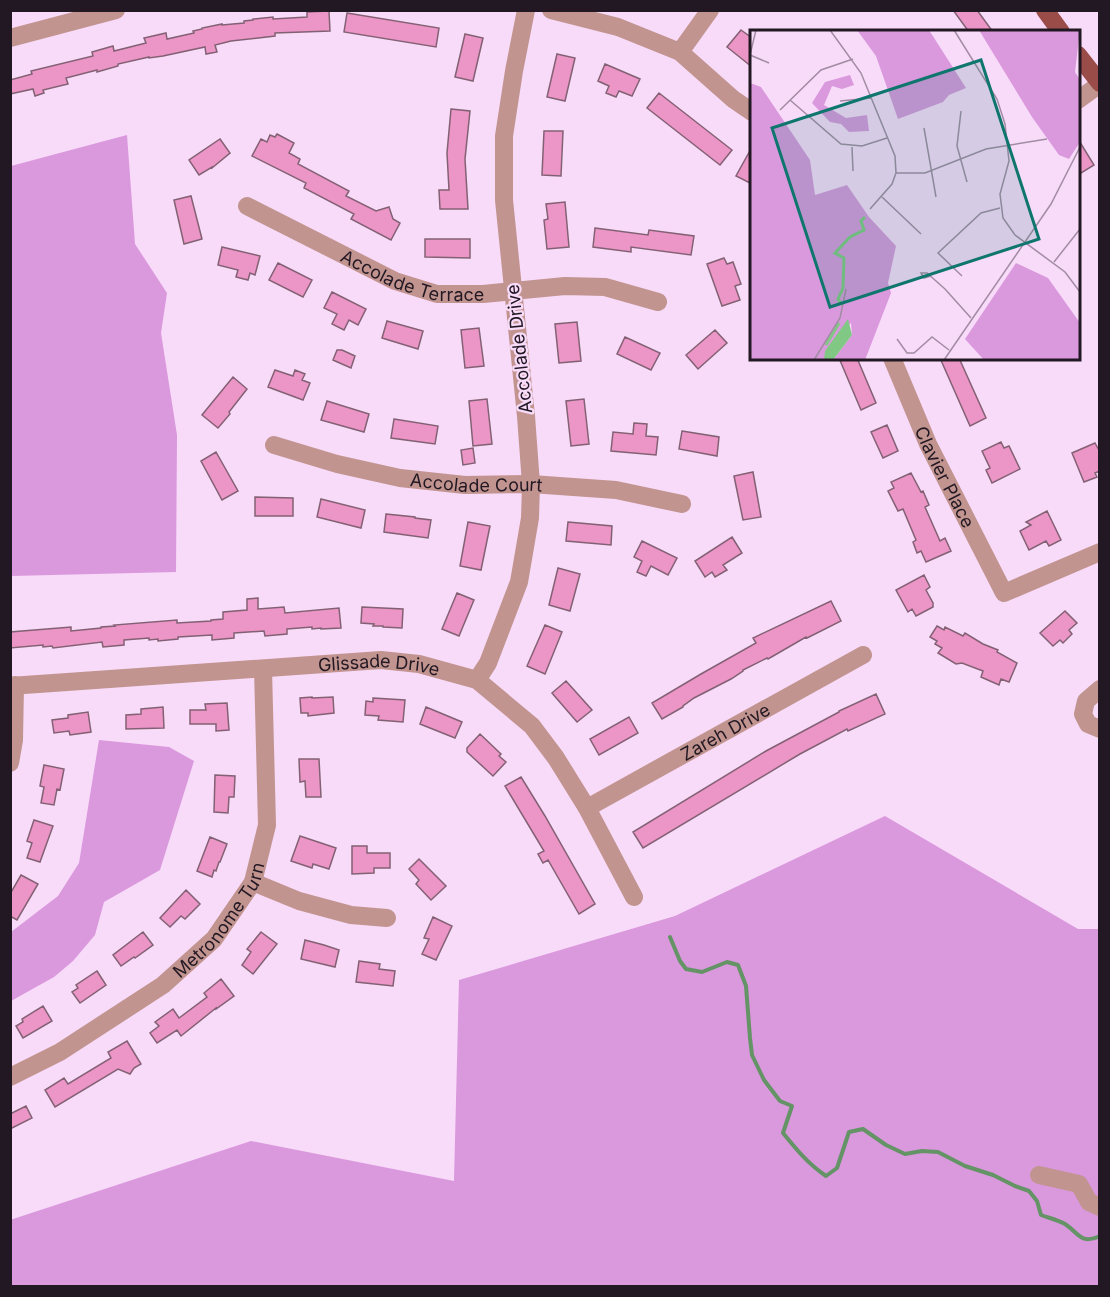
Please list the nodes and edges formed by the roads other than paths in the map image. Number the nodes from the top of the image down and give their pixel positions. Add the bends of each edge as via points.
1 (116, 10) edge
2 (526, 10) edge
3 (551, 10) edge
4 (710, 10) edge
5 (1045, 10) edge
6 (1060, 30) edge
7 (10, 38) edge
8 (680, 52) junction
9 (1080, 58) edge
10 (1100, 83) edge
11 (1080, 98) edge
12 (750, 111) edge
13 (248, 206) dead end
14 (513, 291) junction
15 (658, 302) dead end
16 (893, 360) edge
17 (274, 445) dead end
18 (531, 484) junction
19 (682, 504) dead end
20 (1100, 552) edge
21 (863, 655) dead end
22 (263, 669) junction
23 (477, 680) junction
24 (13, 686) edge
25 (1100, 689) edge
26 (1100, 729) edge
27 (10, 763) edge
28 (587, 808) junction
29 (253, 882) junction
30 (634, 897) dead end
31 (387, 918) dead end
32 (10, 1077) edge
33 (1039, 1175) dead end
34 (1100, 1207) edge

1 - 7 street
2 - 14 street, Accolade Drive via 504,136 504,200
3 - 8 street via 618,27
4 - 8 street
5 - 6 main road
8 - 12 street
9 - 10 main road
10 - 11 street
13 - 14 street, Accolade Terrace via 395,281 437,294
14 - 15 street, Accolade Terrace via 605,286
14 - 18 street, Accolade Drive
16 - 20 street, Clavier Place via 928,444 1004,593
17 - 18 street, Accolade Court via 400,478 465,485
18 - 19 street, Accolade Court via 616,490
18 - 23 street, Accolade Drive via 530,518 519,582 488,663
21 - 28 street, Zareh Drive
22 - 23 street, Glissade Drive via 381,660 419,664
22 - 24 street, Glissade Drive
22 - 29 street, Metronome Turn via 267,825
23 - 28 street, Glissade Drive via 532,726
24 - 27 street via 14,740
25 - 26 street via 1086,702 1083,714 1088,724
28 - 30 street, Glissade Drive
29 - 31 street via 299,902 351,915
29 - 32 street, Metronome Turn via 214,939 163,985 60,1052
33 - 34 street via 1079,1184 1089,1202

